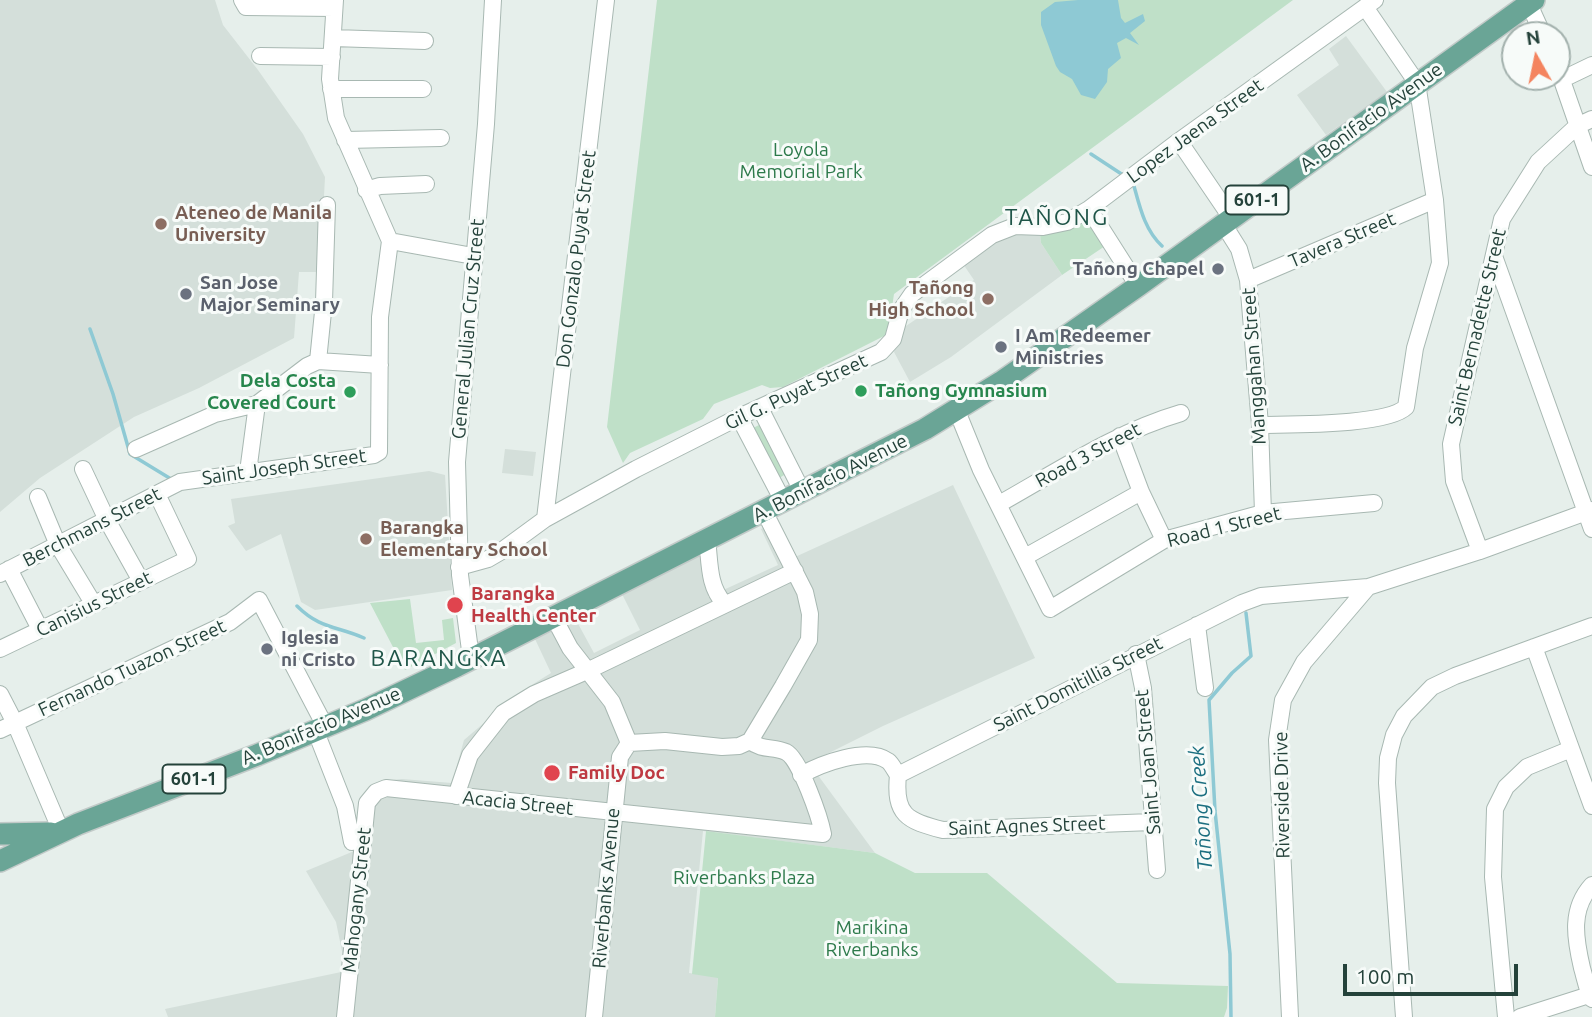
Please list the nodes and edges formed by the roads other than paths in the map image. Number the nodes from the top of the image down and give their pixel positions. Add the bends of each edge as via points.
1 (242, 0) edge
2 (493, 0) edge
3 (606, 0) edge
4 (1531, 2) edge
5 (1370, 3) edge
6 (335, 4) edge
7 (1538, 21) edge
8 (332, 38) junction
9 (425, 41) dead end
10 (260, 56) dead end
11 (332, 57) junction
12 (1592, 65) edge
13 (1571, 70) edge
14 (1417, 83) junction
15 (331, 89) junction
16 (424, 89) dead end
17 (1566, 91) edge
18 (1592, 119) edge
19 (1577, 126) junction
20 (442, 138) dead end
21 (345, 140) junction
22 (1179, 141) junction
23 (1592, 167) edge
24 (426, 184) dead end
25 (366, 190) junction
26 (1435, 200) junction
27 (327, 205) dead end
28 (1089, 209) junction
29 (1228, 222) junction
30 (390, 241) junction
31 (473, 256) junction
32 (1494, 256) junction
33 (1248, 280) junction
34 (1138, 286) junction
35 (318, 360) junction
36 (380, 365) junction
37 (257, 404) junction
38 (760, 408) junction
39 (957, 411) junction
40 (1181, 413) dead end
41 (739, 417) junction
42 (1260, 425) junction
43 (1120, 436) junction
44 (136, 449) dead end
45 (83, 469) dead end
46 (248, 472) junction
47 (184, 481) joint
48 (1141, 492) junction
49 (157, 494) junction
50 (38, 497) dead end
51 (783, 501) junction
52 (1374, 503) dead end
53 (999, 504) junction
54 (1589, 511) edge
55 (1263, 513) junction
56 (545, 519) junction
57 (107, 520) junction
58 (1592, 529) edge
59 (707, 539) junction
60 (1164, 540) junction
61 (58, 545) junction
62 (1480, 551) junction
63 (1025, 557) junction
64 (459, 567) junction
65 (795, 570) junction
66 (4, 571) edge
67 (141, 581) junction
68 (1368, 587) junction
69 (93, 603) junction
70 (724, 603) junction
71 (553, 616) junction
72 (1197, 625) junction
73 (1592, 626) edge
74 (40, 629) junction
75 (1534, 647) junction
76 (0, 649) edge
77 (1136, 654) junction
78 (471, 658) junction
79 (587, 671) junction
80 (1205, 688) dead end
81 (0, 694) edge
82 (7, 727) edge
83 (321, 730) junction
84 (750, 741) junction
85 (629, 743) junction
86 (1571, 749) junction
87 (801, 775) junction
88 (898, 775) junction
89 (381, 790) joint
90 (456, 796) junction
91 (1592, 806) edge
92 (613, 812) junction
93 (1152, 822) junction
94 (59, 832) junction
95 (0, 834) edge
96 (352, 842) dead end
97 (0, 850) edge
98 (0, 860) edge
99 (1157, 870) dead end
100 (1592, 885) edge
101 (1591, 997) edge
102 (345, 1017) edge
103 (594, 1017) edge
104 (1290, 1017) edge
105 (1404, 1017) edge
106 (1506, 1017) edge
107 (1520, 1017) edge

1 - 6 street via 246,7
2 - 31 street, General Julian Cruz Street
3 - 56 street, Don Gonzalo Puyat Street
4 - 7 street
4 - 14 main road, A. Bonifacio Avenue / 601-1
5 - 14 street
5 - 22 street, Lopez Jaena Street
6 - 8 street
8 - 9 street
8 - 11 street
10 - 11 street
11 - 15 street
12 - 13 street
14 - 26 street
14 - 29 main road, A. Bonifacio Avenue / 601-1
15 - 16 street
15 - 21 street
17 - 19 street
18 - 19 street, Saint Bernadette Street
19 - 23 street
19 - 32 street, Saint Bernadette Street via 1538,162 1502,219
20 - 21 street
21 - 25 street
22 - 28 street, Lopez Jaena Street
22 - 29 street, Manggahan Street
24 - 25 street
25 - 30 street
26 - 33 street, Tavera Street
26 - 42 street via 1440,263 1415,348 1406,408 1339,423
27 - 35 street
28 - 34 street
28 - 38 street, Gil G. Puyat Street via 1067,222 999,230 912,294 901,310 893,339 881,352
29 - 33 street, Manggahan Street
29 - 34 main road, A. Bonifacio Avenue / 601-1
30 - 31 street
30 - 36 street, Saint Joseph Street via 380,317
31 - 64 street, General Julian Cruz Street via 457,470
32 - 54 street
32 - 62 street, Saint Bernadette Street via 1451,444 1454,481
33 - 42 street, Manggahan Street
34 - 39 main road, A. Bonifacio Avenue / 601-1
35 - 36 street
35 - 37 street
36 - 46 street, Saint Joseph Street via 381,446 377,454
37 - 44 street via 215,414
37 - 46 street
38 - 41 street, Gil G. Puyat Street
38 - 51 street
39 - 51 main road, A. Bonifacio Avenue / 601-1
39 - 53 street
40 - 43 street, Road 3 Street
41 - 51 street
41 - 56 street, Gil G. Puyat Street
42 - 55 street, Manggahan Street
43 - 48 street
43 - 53 street, Road 3 Street
45 - 57 street
46 - 47 street, Saint Joseph Street
47 - 49 street, Berchmans Street
48 - 60 street
48 - 63 street
49 - 57 street, Berchmans Street
49 - 67 street, Canisius Street via 188,559
50 - 61 street
51 - 59 main road, A. Bonifacio Avenue / 601-1
51 - 65 street
52 - 55 street, Road 1 Street
53 - 63 street
54 - 58 street
54 - 62 street
55 - 60 street, Road 1 Street
56 - 64 street, Gil G. Puyat Street via 488,559
57 - 61 street, Berchmans Street
57 - 67 street
59 - 70 street via 712,585
59 - 71 main road, A. Bonifacio Avenue / 601-1
60 - 63 street, Road 1 Street via 1050,609
61 - 66 street, Berchmans Street
61 - 69 street
62 - 68 street
64 - 78 street, General Julian Cruz Street
65 - 70 street
65 - 84 street via 810,614 808,639
66 - 74 street
67 - 69 street, Canisius Street
68 - 72 street, Saint Domitillia Street via 1261,596
68 - 104 street, Riverside Drive via 1304,662 1283,700 1278,740
69 - 74 street, Canisius Street
70 - 79 street
71 - 78 main road, A. Bonifacio Avenue / 601-1
71 - 79 street
72 - 77 street, Saint Domitillia Street
72 - 80 street
73 - 75 street
74 - 76 street, Canisius Street
75 - 86 street
75 - 105 street via 1433,687 1404,716 1394,735 1387,783
77 - 88 street, Saint Domitillia Street
77 - 93 street, Saint Joan Street via 1143,688
78 - 83 main road, A. Bonifacio Avenue / 601-1
79 - 85 street via 612,702
79 - 90 street via 503,713 470,754
81 - 82 street
82 - 83 street, Fernando Tuazon Street via 230,622 260,600
82 - 94 street
83 - 94 main road, A. Bonifacio Avenue / 601-1
83 - 96 street
84 - 85 street via 733,747
84 - 87 street via 787,752
85 - 92 street, Riverbanks Avenue via 620,757
86 - 91 street
86 - 106 street via 1527,767 1506,787 1495,810 1493,877
87 - 88 street via 846,757 878,757 889,762
87 - 92 street, Acacia Street via 822,834
88 - 93 street, Saint Agnes Street via 895,796 901,810 924,825 943,830
89 - 90 street, Acacia Street
89 - 102 street, Mahogany Street via 367,803
90 - 92 street, Acacia Street
92 - 103 street, Riverbanks Avenue
93 - 99 street, Saint Joan Street
94 - 95 main road, A. Bonifacio Avenue / 601-1
94 - 97 main road
94 - 98 main road, A. Bonifacio Avenue / 601-1
100 - 101 street via 1576,915 1576,943
101 - 107 street

